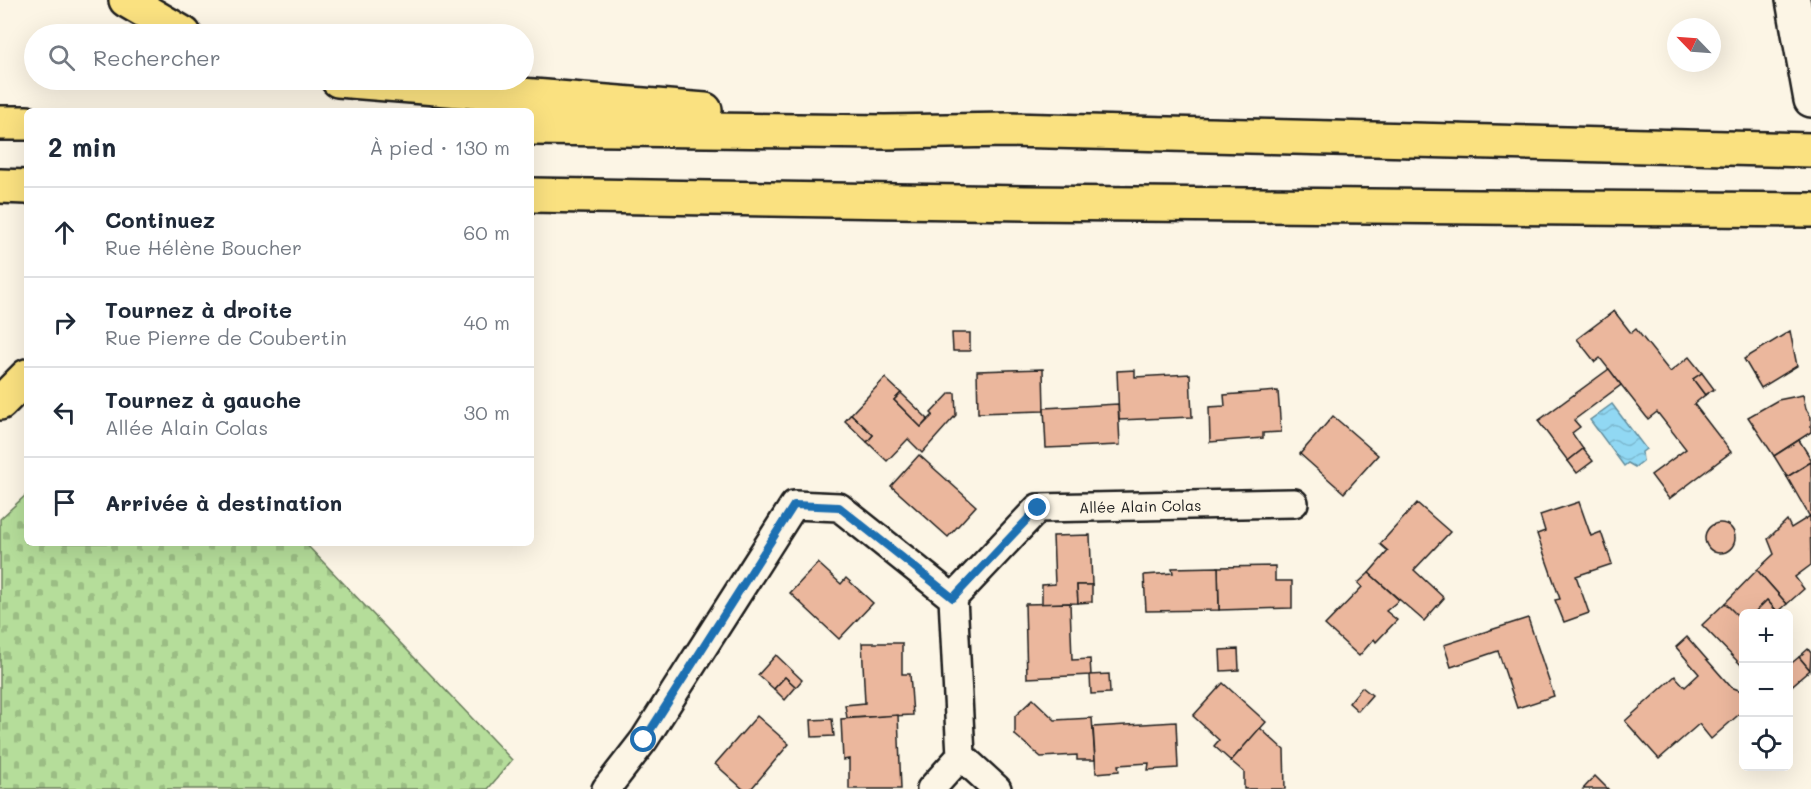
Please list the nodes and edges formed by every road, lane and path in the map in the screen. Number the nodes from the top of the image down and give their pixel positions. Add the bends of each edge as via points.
1 (126, 0) edge
2 (1794, 0) edge
3 (167, 24) edge
4 (462, 90) edge
5 (1811, 100) edge
6 (0, 123) edge
7 (24, 123) edge
8 (534, 128) edge
9 (885, 132) junction
10 (1811, 150) edge
11 (0, 186) edge
12 (24, 187) edge
13 (534, 195) edge
14 (1811, 210) edge
15 (24, 379) edge
16 (0, 403) edge
17 (1294, 503) dead end
18 (953, 598) junction
19 (961, 756) junction
20 (606, 789) edge
21 (931, 789) edge
22 (997, 789) edge

1 - 3 highway
2 - 5 street
4 - 9 highway via 759,114
6 - 7 highway
8 - 9 highway
9 - 10 highway via 1021,130
11 - 12 highway
13 - 14 highway
15 - 16 highway
17 - 18 street, Allée Alain Colas via 1038,508
18 - 19 street
18 - 20 street via 839,507 794,505 644,740
19 - 21 street
19 - 22 street

